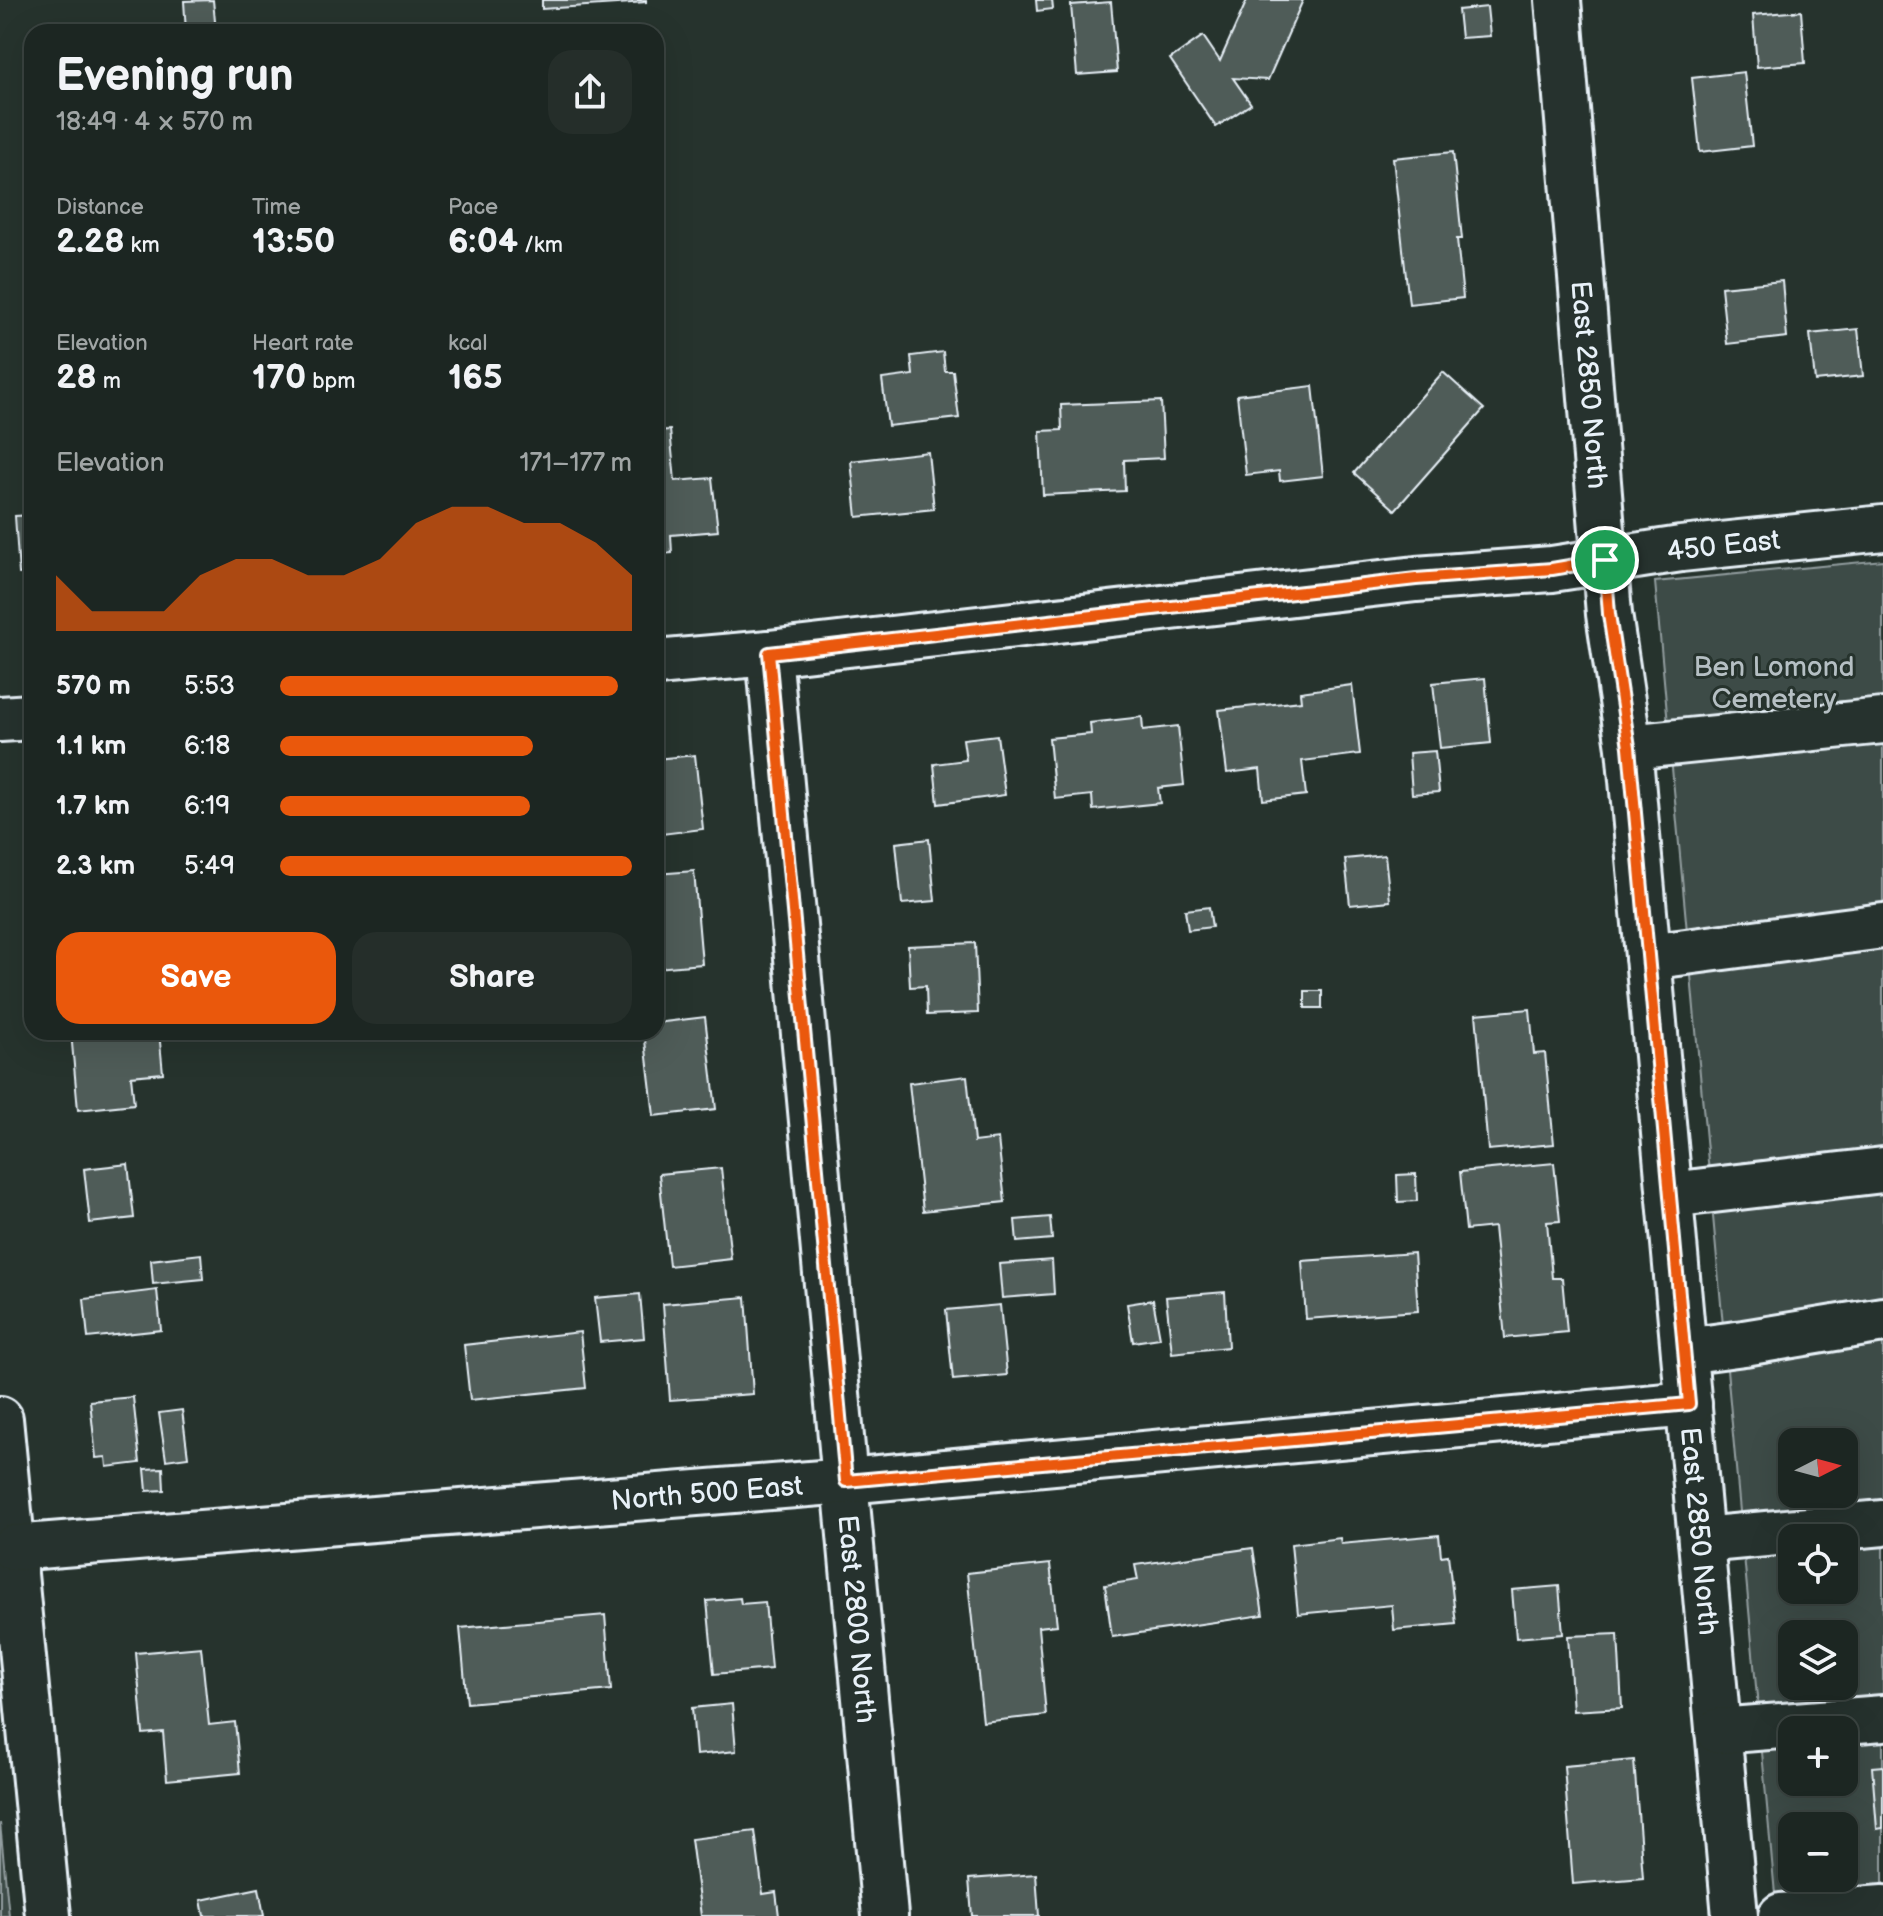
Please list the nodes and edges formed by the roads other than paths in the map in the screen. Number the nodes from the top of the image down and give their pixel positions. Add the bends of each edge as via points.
1 (1558, 0) edge
2 (1883, 528) edge
3 (1605, 560) junction
4 (769, 653) junction
5 (664, 662) edge
6 (24, 718) edge
7 (0, 719) edge
8 (1883, 721) edge
9 (1629, 747) junction
10 (1883, 926) edge
11 (1648, 957) junction
12 (1883, 1170) edge
13 (1670, 1195) junction
14 (1883, 1320) edge
15 (1684, 1351) junction
16 (1689, 1404) junction
17 (0, 1419) edge
18 (846, 1481) junction
19 (1883, 1523) edge
20 (1701, 1540) junction
21 (13, 1548) junction
22 (1883, 1718) edge
23 (1718, 1731) junction
24 (1883, 1908) edge
25 (48, 1916) edge
26 (885, 1916) edge
27 (1735, 1916) edge
28 (1781, 1916) edge

1 - 3 street, East 2850 North
2 - 3 street, 450 East
3 - 4 street, 450 East
3 - 9 street, East 2850 North
4 - 5 street, 450 East
4 - 18 street, East 2800 North
6 - 7 street
8 - 9 street
9 - 11 street, East 2850 North
10 - 11 street
11 - 13 street, East 2850 North
12 - 13 street
13 - 15 street, East 2850 North
14 - 15 street
15 - 16 street, East 2850 North
16 - 18 street, North 500 East
16 - 20 street, East 2850 North
17 - 21 street
18 - 21 street, North 500 East
18 - 26 street, East 2800 North
19 - 20 street
20 - 23 street, East 2850 North
21 - 25 street
22 - 23 street
23 - 27 street, East 2850 North
24 - 28 street

